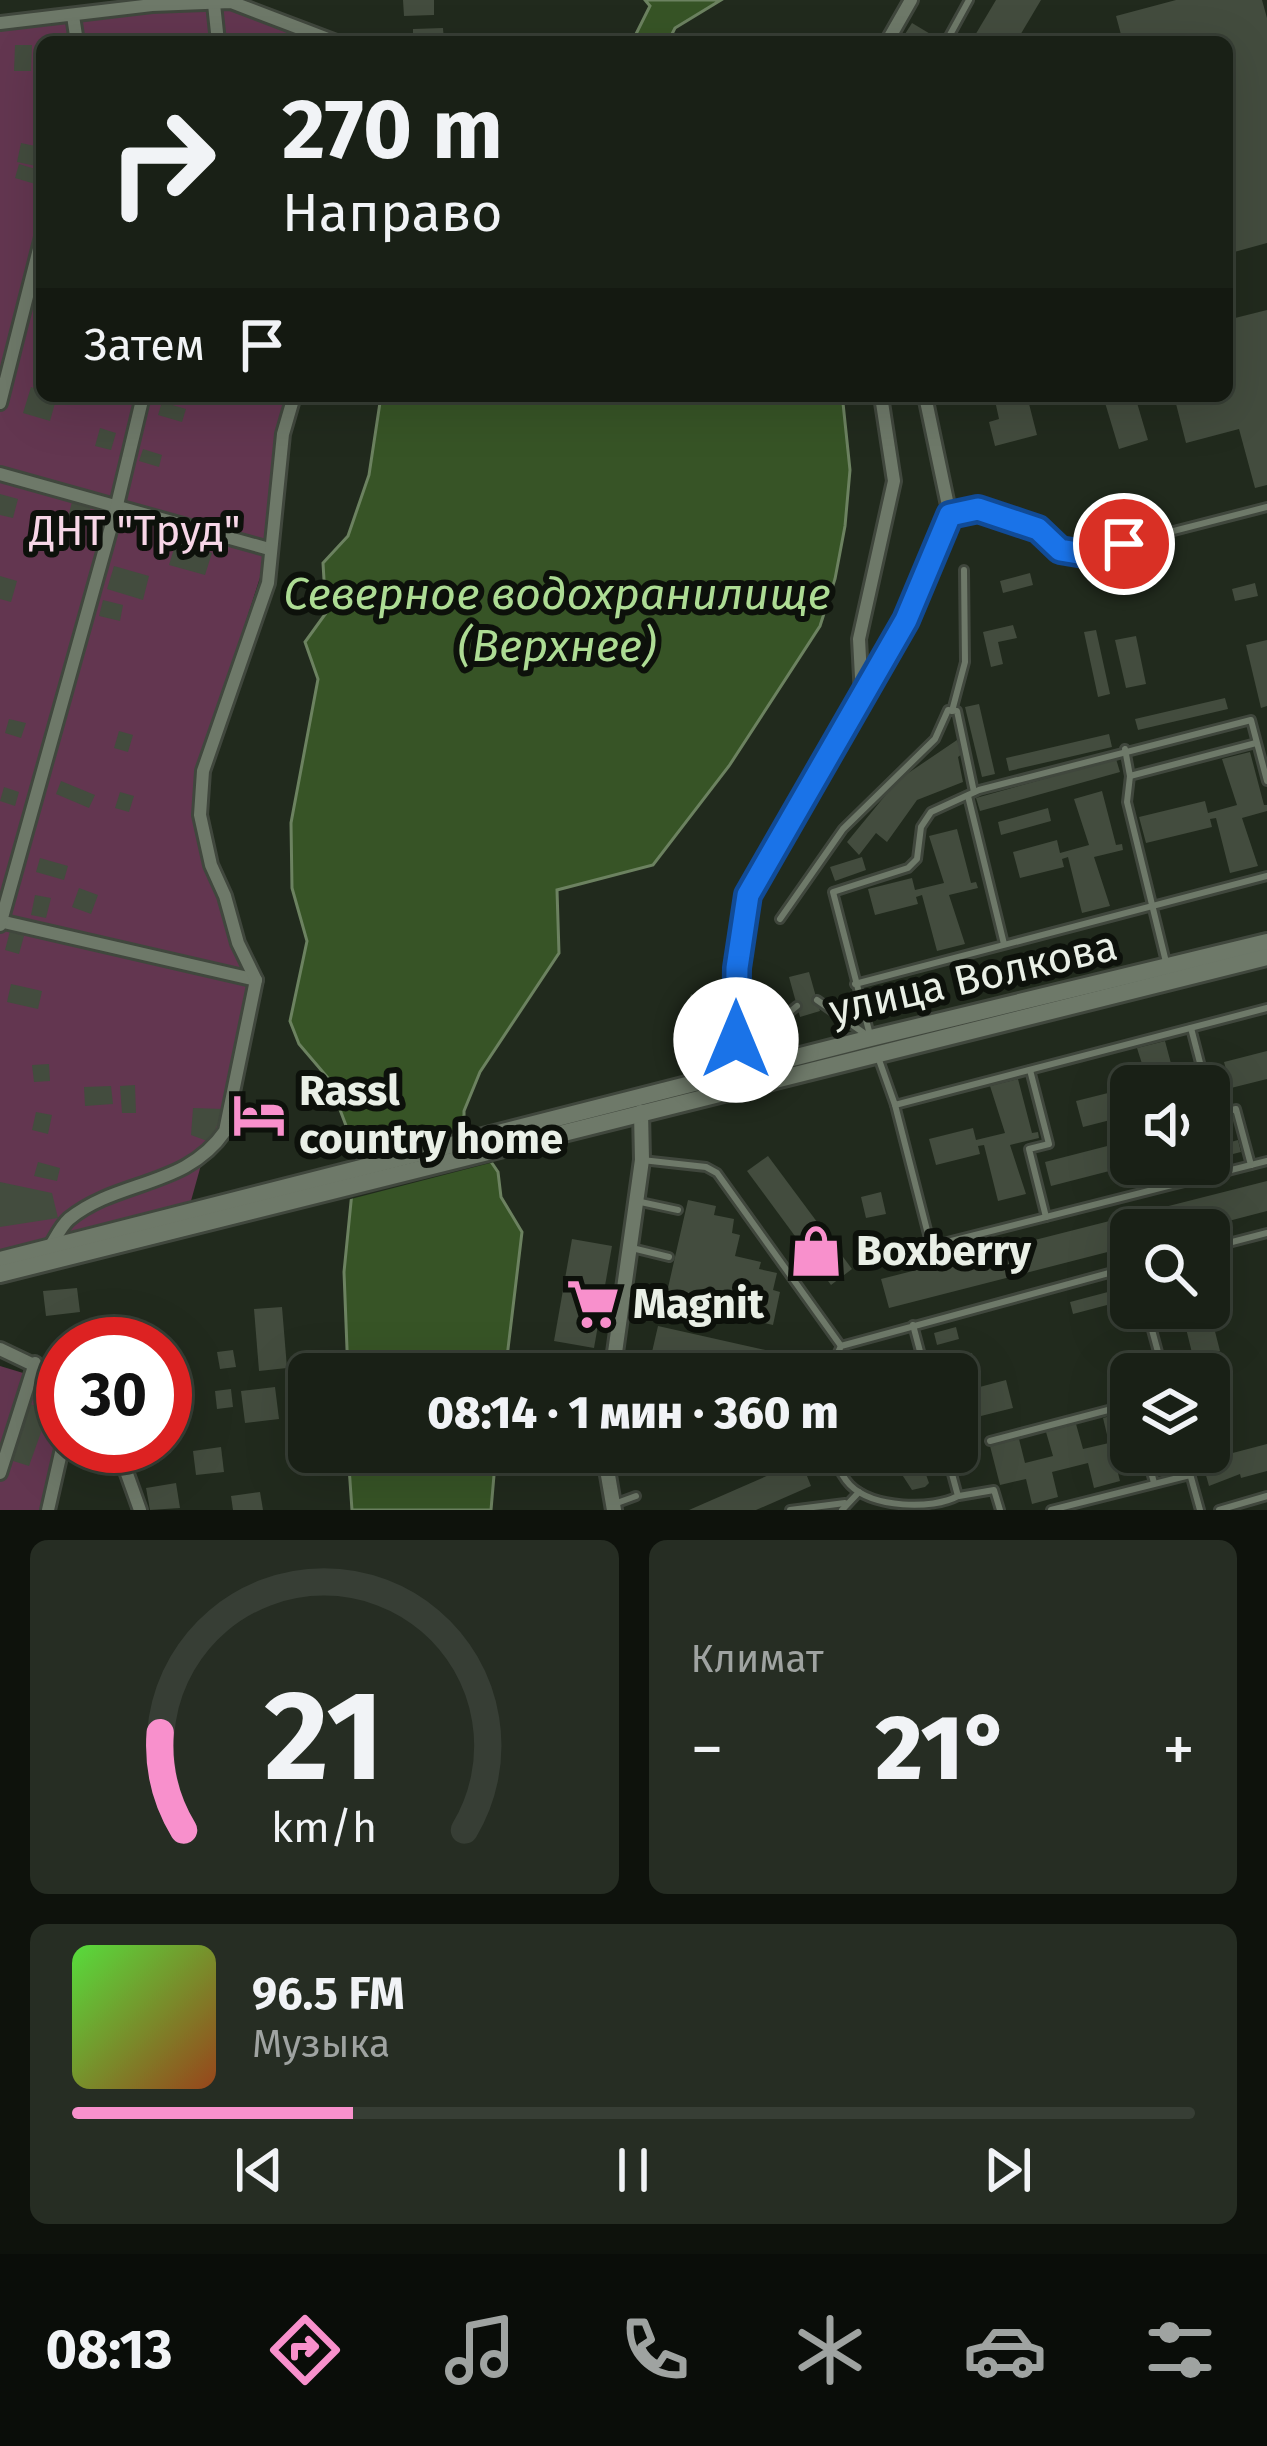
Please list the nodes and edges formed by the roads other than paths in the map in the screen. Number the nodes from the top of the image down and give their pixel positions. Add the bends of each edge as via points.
1 (911, 0) edge
2 (969, 0) edge
3 (214, 4) junction
4 (73, 16) junction
5 (0, 23) edge
6 (75, 36) edge
7 (217, 36) edge
8 (320, 36) edge
9 (890, 36) edge
10 (949, 36) edge
11 (36, 260) edge
12 (142, 402) edge
13 (291, 402) edge
14 (882, 402) edge
15 (926, 402) edge
16 (0, 403) edge
17 (0, 474) edge
18 (1267, 507) edge
19 (116, 508) junction
20 (950, 515) junction
21 (269, 549) junction
22 (964, 571) dead end
23 (862, 698) junction
24 (952, 710) junction
25 (1256, 742) junction
26 (1125, 749) junction
27 (1130, 776) junction
28 (1267, 781) edge
29 (971, 793) junction
30 (1267, 876) edge
31 (1152, 905) junction
32 (780, 919) dead end
33 (0, 922) edge
34 (1267, 942) edge
35 (1004, 944) junction
36 (1267, 957) edge
37 (1167, 968) junction
38 (256, 980) junction
39 (855, 984) junction
40 (817, 1000) dead end
41 (797, 1006) dead end
42 (1267, 1008) edge
43 (1191, 1028) junction
44 (874, 1045) junction
45 (1201, 1065) edge
46 (1030, 1070) junction
47 (738, 1074) junction
48 (895, 1105) junction
49 (1230, 1111) edge
50 (641, 1112) junction
51 (570, 1123) junction
52 (642, 1160) junction
53 (1267, 1161) edge
54 (1251, 1165) junction
55 (637, 1201) junction
56 (678, 1210) dead end
57 (209, 1216) junction
58 (1046, 1216) junction
59 (1267, 1233) edge
60 (1230, 1243) edge
61 (932, 1246) junction
62 (630, 1248) junction
63 (47, 1251) junction
64 (669, 1257) dead end
65 (888, 1257) dead end
66 (0, 1260) edge
67 (1110, 1273) edge
68 (0, 1274) edge
69 (912, 1324) junction
70 (842, 1346) junction
71 (0, 1349) edge
72 (615, 1353) edge
73 (838, 1353) edge
74 (920, 1353) edge
75 (35, 1363) joint
76 (1110, 1410) edge
77 (990, 1441) dead end
78 (0, 1473) edge
79 (56, 1473) edge
80 (127, 1473) edge
81 (607, 1473) edge
82 (842, 1473) edge
83 (952, 1473) edge
84 (1151, 1473) edge
85 (1190, 1474) joint
86 (1154, 1484) junction
87 (860, 1492) junction
88 (636, 1496) dead end
89 (958, 1496) junction
90 (1267, 1496) edge
91 (843, 1507) edge
92 (613, 1508) edge
93 (1230, 1508) edge
94 (925, 1509) edge
95 (48, 1510) edge
96 (140, 1510) edge
97 (790, 1510) edge
98 (1000, 1510) edge
99 (1051, 1510) edge
100 (1200, 1510) edge
101 (1219, 1510) edge

1 - 9 street
2 - 10 lane
3 - 4 street
3 - 7 street
3 - 8 street via 231,2
4 - 5 street
4 - 6 street
11 - 16 street
12 - 19 street
13 - 21 street
14 - 23 street via 894,481 859,639
15 - 20 street
17 - 19 street
18 - 20 lane via 1084,554 978,509
19 - 21 street
19 - 33 street
20 - 23 street
21 - 38 street via 261,609 209,745 200,815
22 - 24 lane via 965,662
23 - 47 street via 748,895 737,968
24 - 29 lane
24 - 32 lane via 934,739 843,829
25 - 26 lane via 1250,720
25 - 27 lane
25 - 28 lane
26 - 27 lane
26 - 29 lane
27 - 31 lane via 1127,802
29 - 35 lane
29 - 39 lane via 931,812 908,868 833,892
30 - 31 lane
31 - 35 lane
31 - 37 lane
33 - 38 street
34 - 37 main road, улица Волкова
35 - 39 lane
36 - 44 main road, улица Волкова
37 - 44 main road, улица Волкова
38 - 63 street via 225,1131 212,1151 84,1208
39 - 44 lane
40 - 44 lane
41 - 47 lane via 759,1037
42 - 43 lane
43 - 45 lane
43 - 46 lane
44 - 47 main road, улица Волкова
44 - 48 lane
44 - 50 main road, улица Волкова
46 - 48 lane
46 - 58 lane via 1049,1144 1029,1150
47 - 51 main road, улица Волкова
48 - 61 lane
49 - 54 lane via 1236,1109
50 - 51 main road, улица Волкова
50 - 52 street
51 - 57 main road, улица Волкова
52 - 55 street
52 - 70 lane via 717,1173
53 - 54 lane
54 - 58 lane
55 - 56 lane
55 - 62 street
57 - 63 main road
57 - 68 main road
58 - 61 lane
59 - 60 lane
61 - 65 lane
62 - 64 lane
62 - 72 street
63 - 66 main road
67 - 69 lane
69 - 70 lane
69 - 74 lane
70 - 73 lane
71 - 75 street
75 - 78 street
76 - 77 lane
79 - 95 street
80 - 96 street
81 - 92 street
82 - 87 lane
83 - 89 lane
84 - 86 lane
85 - 86 lane
85 - 100 lane
86 - 99 lane
87 - 91 lane
87 - 94 lane
88 - 92 lane
89 - 94 lane
89 - 98 lane via 994,1490
90 - 93 lane
91 - 97 lane
93 - 101 lane

